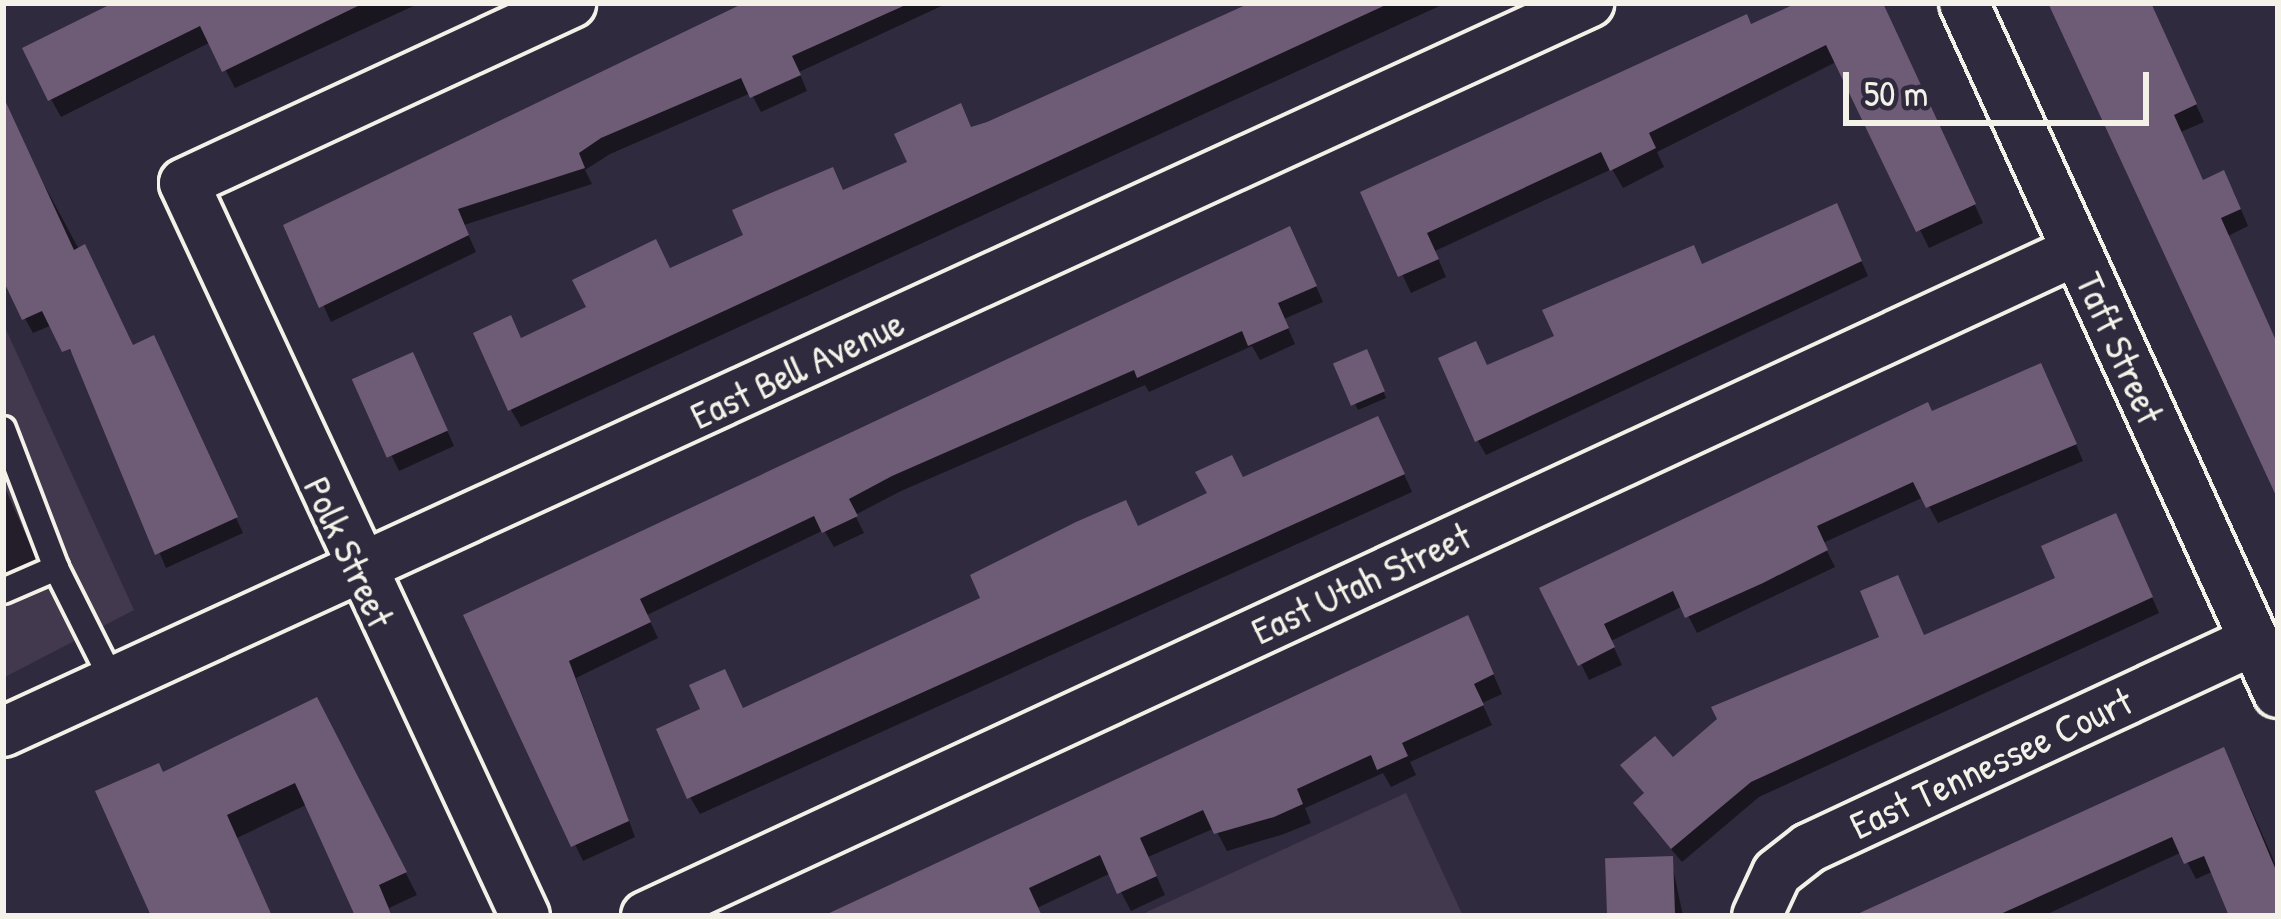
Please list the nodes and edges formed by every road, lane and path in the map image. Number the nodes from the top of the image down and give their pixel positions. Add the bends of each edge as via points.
1 (571, 3) edge
2 (1589, 3) edge
3 (1964, 3) edge
4 (2076, 251) junction
5 (3, 429) edge
6 (56, 568) junction
7 (357, 572) junction
8 (4, 590) edge
9 (2253, 641) junction
10 (115, 684) junction
11 (2278, 693) edge
12 (3, 732) edge
13 (525, 916) edge
14 (646, 916) edge
15 (1757, 916) edge

1 - 7 street, Polk Street via 184,182
2 - 7 street, East Bell Avenue
3 - 4 street, Taft Street
4 - 9 street, Taft Street
4 - 14 street, East Utah Street
5 - 6 lane
6 - 8 lane
6 - 10 lane
7 - 10 street, East Bell Avenue
7 - 13 street, Polk Street
9 - 11 street, Taft Street
9 - 15 street, East Tennessee Court via 1809,848 1777,873
10 - 12 street, East Bell Avenue

